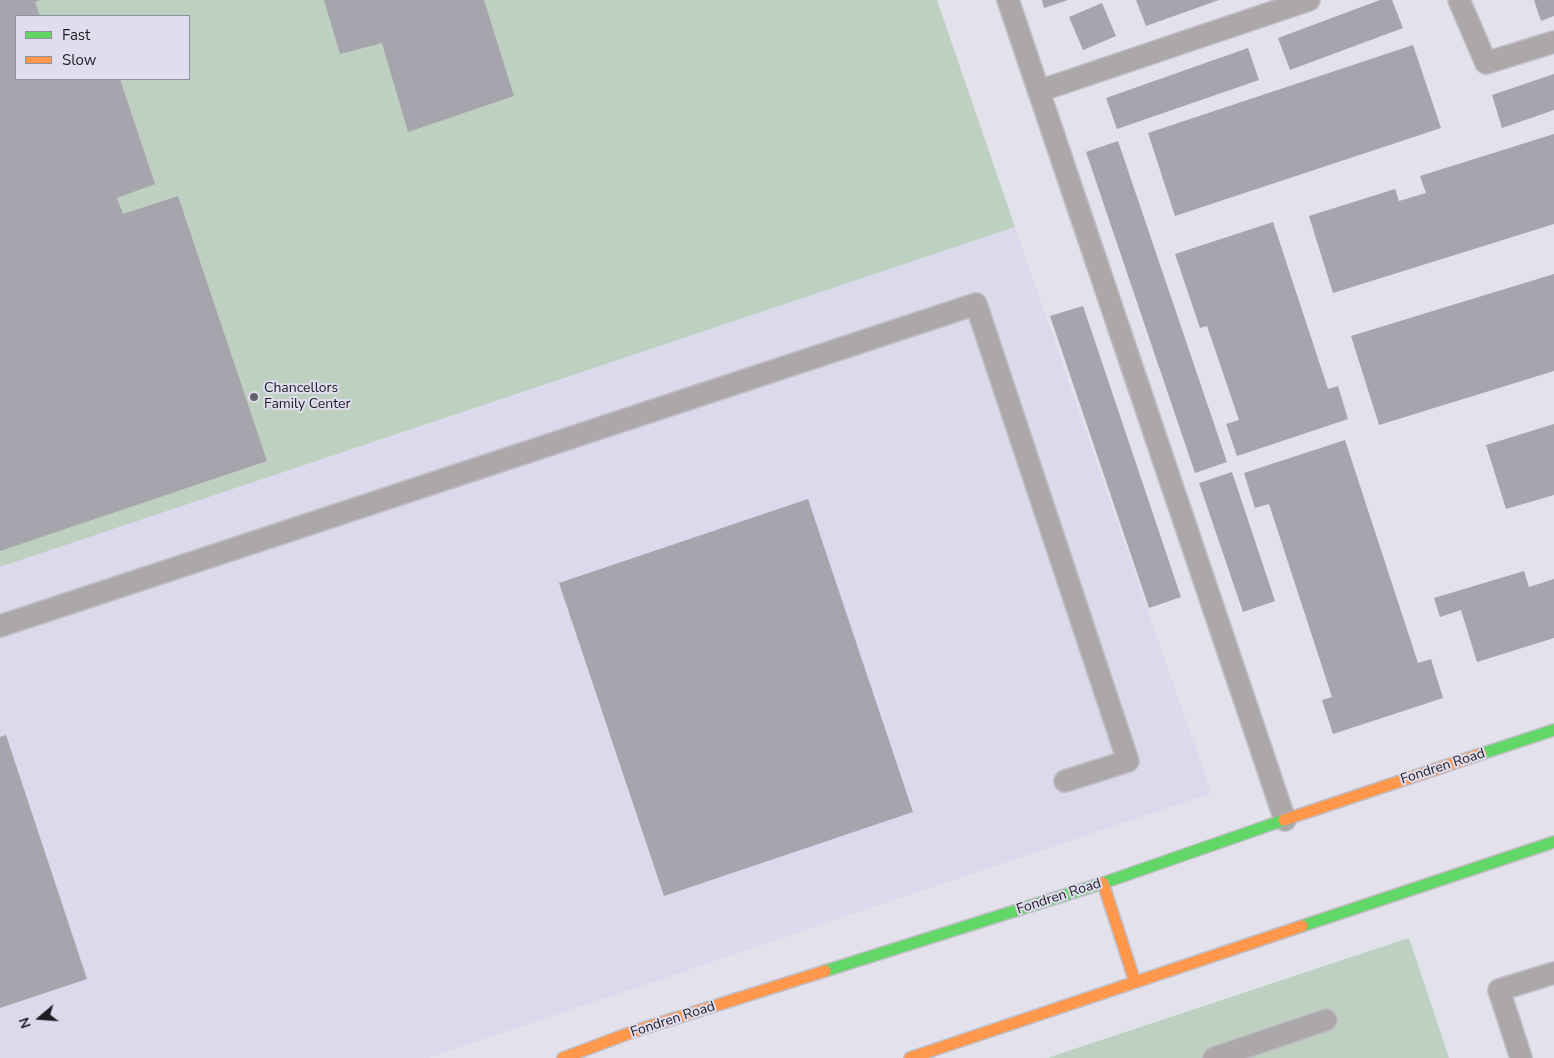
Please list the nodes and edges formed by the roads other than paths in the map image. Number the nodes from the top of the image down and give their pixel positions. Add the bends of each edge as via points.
1 (1008, 0) edge
2 (1309, 0) edge
3 (1459, 0) edge
4 (1554, 42) edge
5 (1039, 91) junction
6 (0, 626) edge
7 (1554, 730) edge
8 (1065, 781) dead end
9 (1286, 820) junction
10 (1554, 842) edge
11 (1103, 883) junction
12 (1554, 973) edge
13 (1135, 982) junction
14 (1326, 1020) dead end
15 (563, 1058) edge
16 (910, 1058) edge
17 (1214, 1058) edge
18 (1521, 1058) edge

1 - 5 lane
2 - 5 lane
3 - 4 lane via 1486,63
5 - 9 lane
6 - 8 lane via 976,304 1128,761
7 - 9 main road, Fondren Road
9 - 11 main road, Fondren Road
10 - 13 main road
11 - 13 main road
11 - 15 main road, Fondren Road via 644,1029
12 - 18 lane via 1499,990
13 - 16 main road
14 - 17 lane

